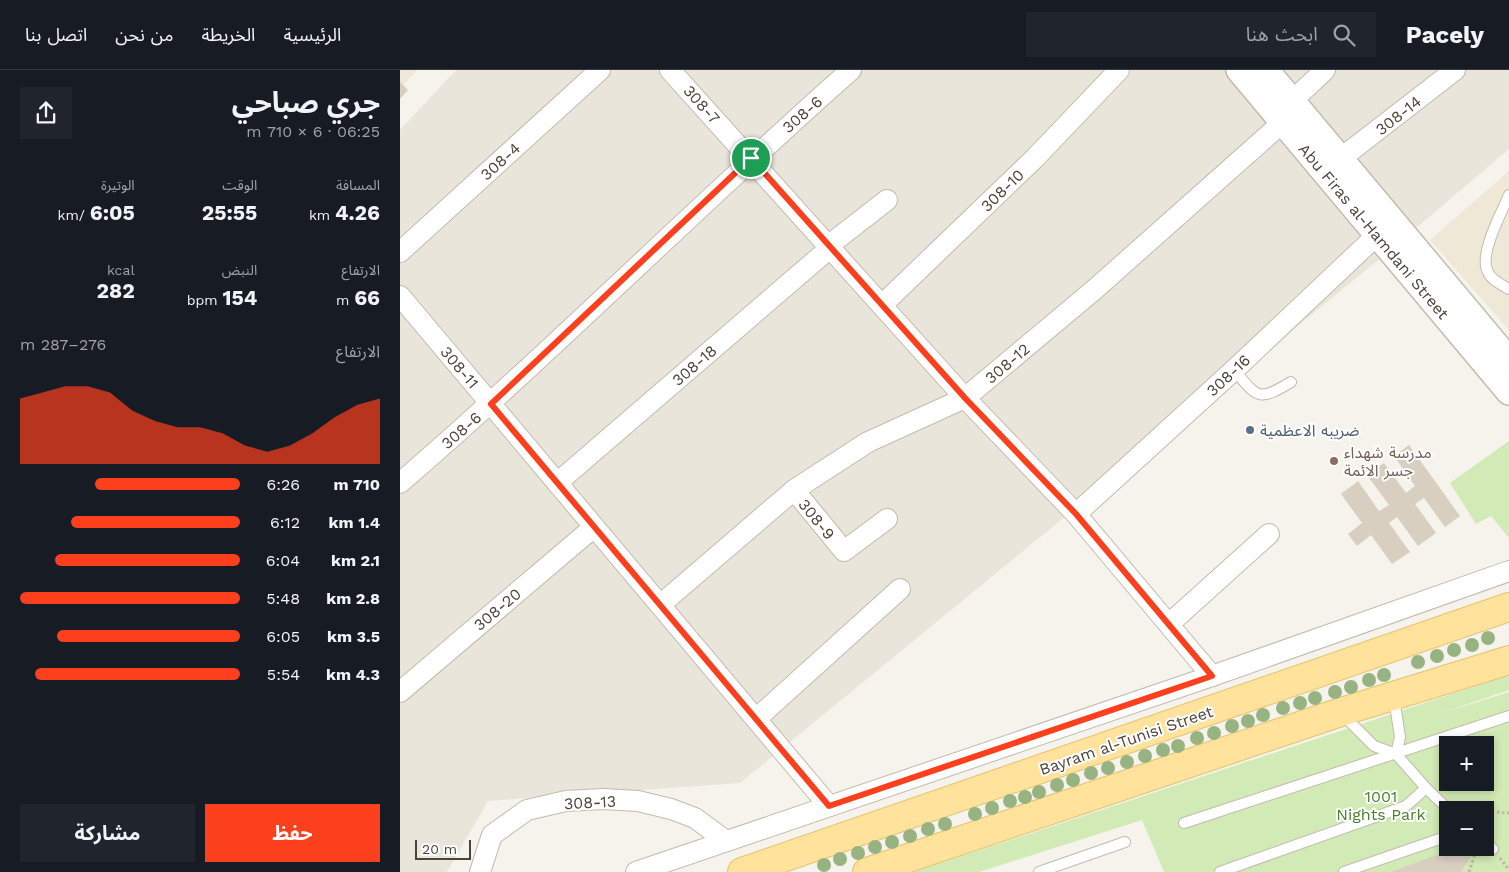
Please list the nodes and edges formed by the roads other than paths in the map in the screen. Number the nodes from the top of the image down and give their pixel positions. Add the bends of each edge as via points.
1 (600, 70) edge
2 (670, 70) edge
3 (852, 70) edge
4 (1119, 70) edge
5 (1239, 70) edge
6 (1266, 70) edge
7 (1324, 70) edge
8 (1456, 70) edge
9 (1287, 111) junction
10 (751, 158) junction
11 (1340, 159) junction
12 (1509, 194) edge
13 (887, 200) dead end
14 (1377, 235) junction
15 (829, 247) junction
16 (400, 252) edge
17 (1509, 289) edge
18 (400, 296) edge
19 (882, 305) junction
20 (1508, 356) edge
21 (1234, 370) junction
22 (1291, 382) dead end
23 (1509, 392) edge
24 (965, 398) junction
25 (491, 404) junction
26 (400, 483) edge
27 (557, 483) junction
28 (794, 490) junction
29 (1076, 514) junction
30 (887, 519) dead end
31 (594, 527) junction
32 (1269, 534) dead end
33 (1509, 571) edge
34 (900, 589) dead end
35 (660, 605) junction
36 (1509, 607) edge
37 (1169, 624) junction
38 (1509, 660) edge
39 (1212, 676) junction
40 (400, 692) edge
41 (1393, 696) junction
42 (1340, 712) junction
43 (1509, 716) edge
44 (756, 719) junction
45 (1396, 754) junction
46 (1426, 788) junction
47 (1440, 801) edge
48 (829, 806) junction
49 (1184, 822) dead end
50 (1439, 839) edge
51 (726, 841) junction
52 (1125, 842) dead end
53 (480, 872) edge
54 (636, 872) edge
55 (742, 872) edge
56 (867, 872) edge
57 (1039, 872) edge
58 (1220, 872) edge
59 (1344, 872) edge

1 - 16 street, 308-4
2 - 10 street, 308-7
3 - 10 street, 308-6
4 - 19 street, 308-10 via 1035,158
5 - 9 street, Abu Firas al-Hamdani Street
6 - 9 street, Abu Firas al-Hamdani Street
7 - 9 street, 308-12
8 - 11 street, 308-14
9 - 11 street, Abu Firas al-Hamdani Street
9 - 14 street, Abu Firas al-Hamdani Street
9 - 24 street, 308-12 via 1094,290
10 - 15 street, 308-7
10 - 25 street, 308-6
11 - 20 street, Abu Firas al-Hamdani Street
12 - 17 lane via 1489,242 1486,266 1488,273
13 - 15 street, 308-18
14 - 21 street, 308-16
14 - 23 street, Abu Firas al-Hamdani Street
15 - 19 street, 308-7
15 - 27 street, 308-18
18 - 25 street, 308-11
19 - 24 street, 308-7
21 - 22 lane via 1249,387 1263,396
21 - 29 street, 308-16
24 - 28 street, 308-12 via 868,442
24 - 29 street, 308-7
25 - 26 street, 308-6
25 - 27 street, 308-11
27 - 31 street, 308-11
28 - 30 street, 308-9 via 844,552
28 - 35 street, 308-12
29 - 37 street, 308-7
31 - 35 street, 308-11
31 - 40 street, 308-20
32 - 37 street
33 - 39 street
34 - 44 street
35 - 44 street, 308-11
36 - 55 main road, Bayram al-Tunisi Street
37 - 39 street, 308-7
38 - 41 main road
39 - 48 street
41 - 42 main road
41 - 45 lane via 1400,737
42 - 45 lane via 1374,746
42 - 56 main road
43 - 45 lane
44 - 48 street, 308-11
45 - 46 lane
45 - 49 lane
46 - 47 lane
46 - 58 lane via 1406,806
48 - 51 street
50 - 59 lane
51 - 53 street, 308-13 via 694,818 671,809 638,801 566,801 527,810 492,835
51 - 54 street
52 - 57 lane

